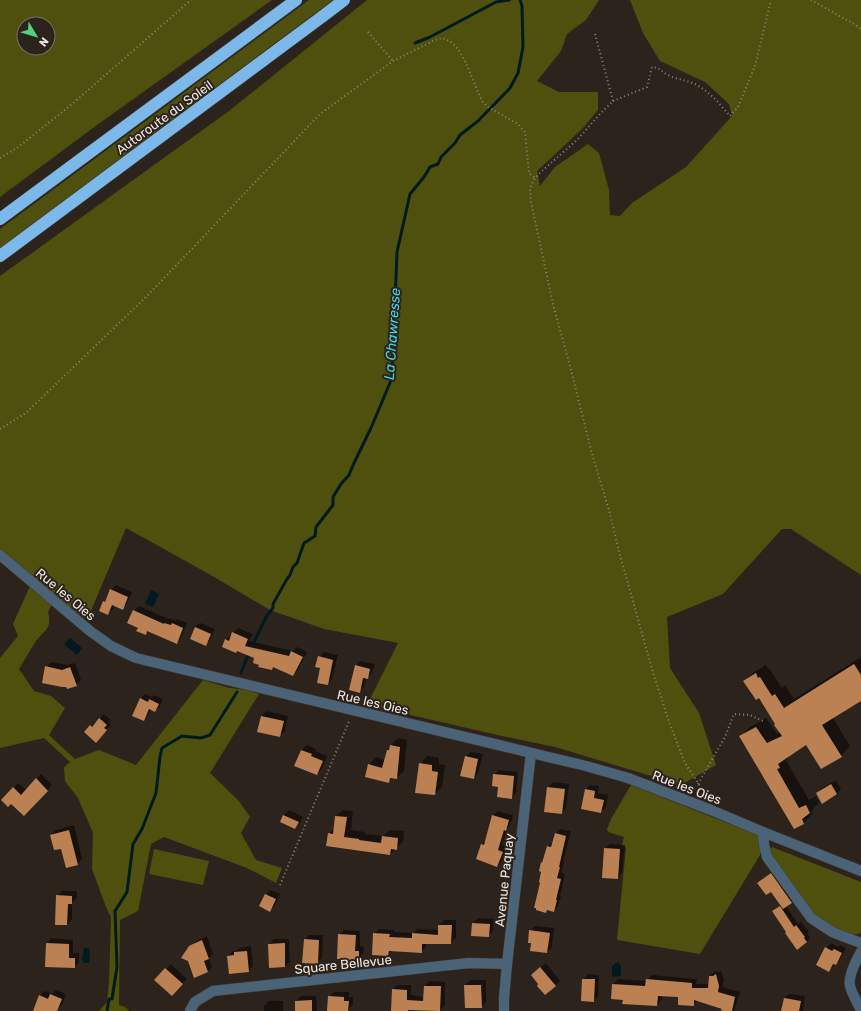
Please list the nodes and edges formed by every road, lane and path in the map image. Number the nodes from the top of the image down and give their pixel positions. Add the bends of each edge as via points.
1 (191, 0) edge
2 (296, 0) edge
3 (344, 0) edge
4 (771, 0) edge
5 (810, 0) edge
6 (861, 29) edge
7 (368, 32) dead end
8 (595, 34) dead end
9 (393, 61) junction
10 (613, 101) junction
11 (0, 158) edge
12 (535, 178) junction
13 (0, 219) edge
14 (0, 256) edge
15 (0, 429) edge
16 (0, 555) edge
17 (353, 710) junction
18 (765, 722) dead end
19 (531, 753) junction
20 (698, 784) junction
21 (711, 810) junction
22 (763, 832) junction
23 (861, 871) edge
24 (280, 885) dead end
25 (861, 943) edge
26 (861, 952) edge
27 (507, 964) junction
28 (861, 1010) edge
29 (190, 1011) edge
30 (504, 1011) edge

1 - 11 path via 71,105 17,148
2 - 13 highway, Autoroute du Soleil
3 - 14 highway, Autoroute du Soleil, bridge
4 - 10 path via 756,66 738,107 730,116 715,98 694,84 666,75 658,67 652,67 647,87
5 - 6 path
7 - 9 path
8 - 10 path
9 - 12 path via 434,40 442,38 450,41 465,62 482,101 492,111 518,124 525,132 529,173
9 - 15 path via 320,114 148,295 26,413
10 - 12 path via 578,139
12 - 20 path via 530,188 532,209 553,304 592,454 652,670 685,763
16 - 17 street, Rue les Oies via 90,631 111,646 136,658
17 - 19 street, Rue les Oies
17 - 24 path
18 - 20 path via 750,715 734,714 725,737
19 - 21 street, Rue les Oies via 628,778
19 - 27 street, Avenue Paquay
20 - 21 path via 708,799
21 - 22 street, Rue les Oies
22 - 23 street, Rue les Oies
22 - 25 street via 768,857 811,918 832,932
26 - 28 street via 854,964 849,984
27 - 29 street, Square Bellevue via 470,964 213,991 195,1002
27 - 30 street, Avenue Paquay

